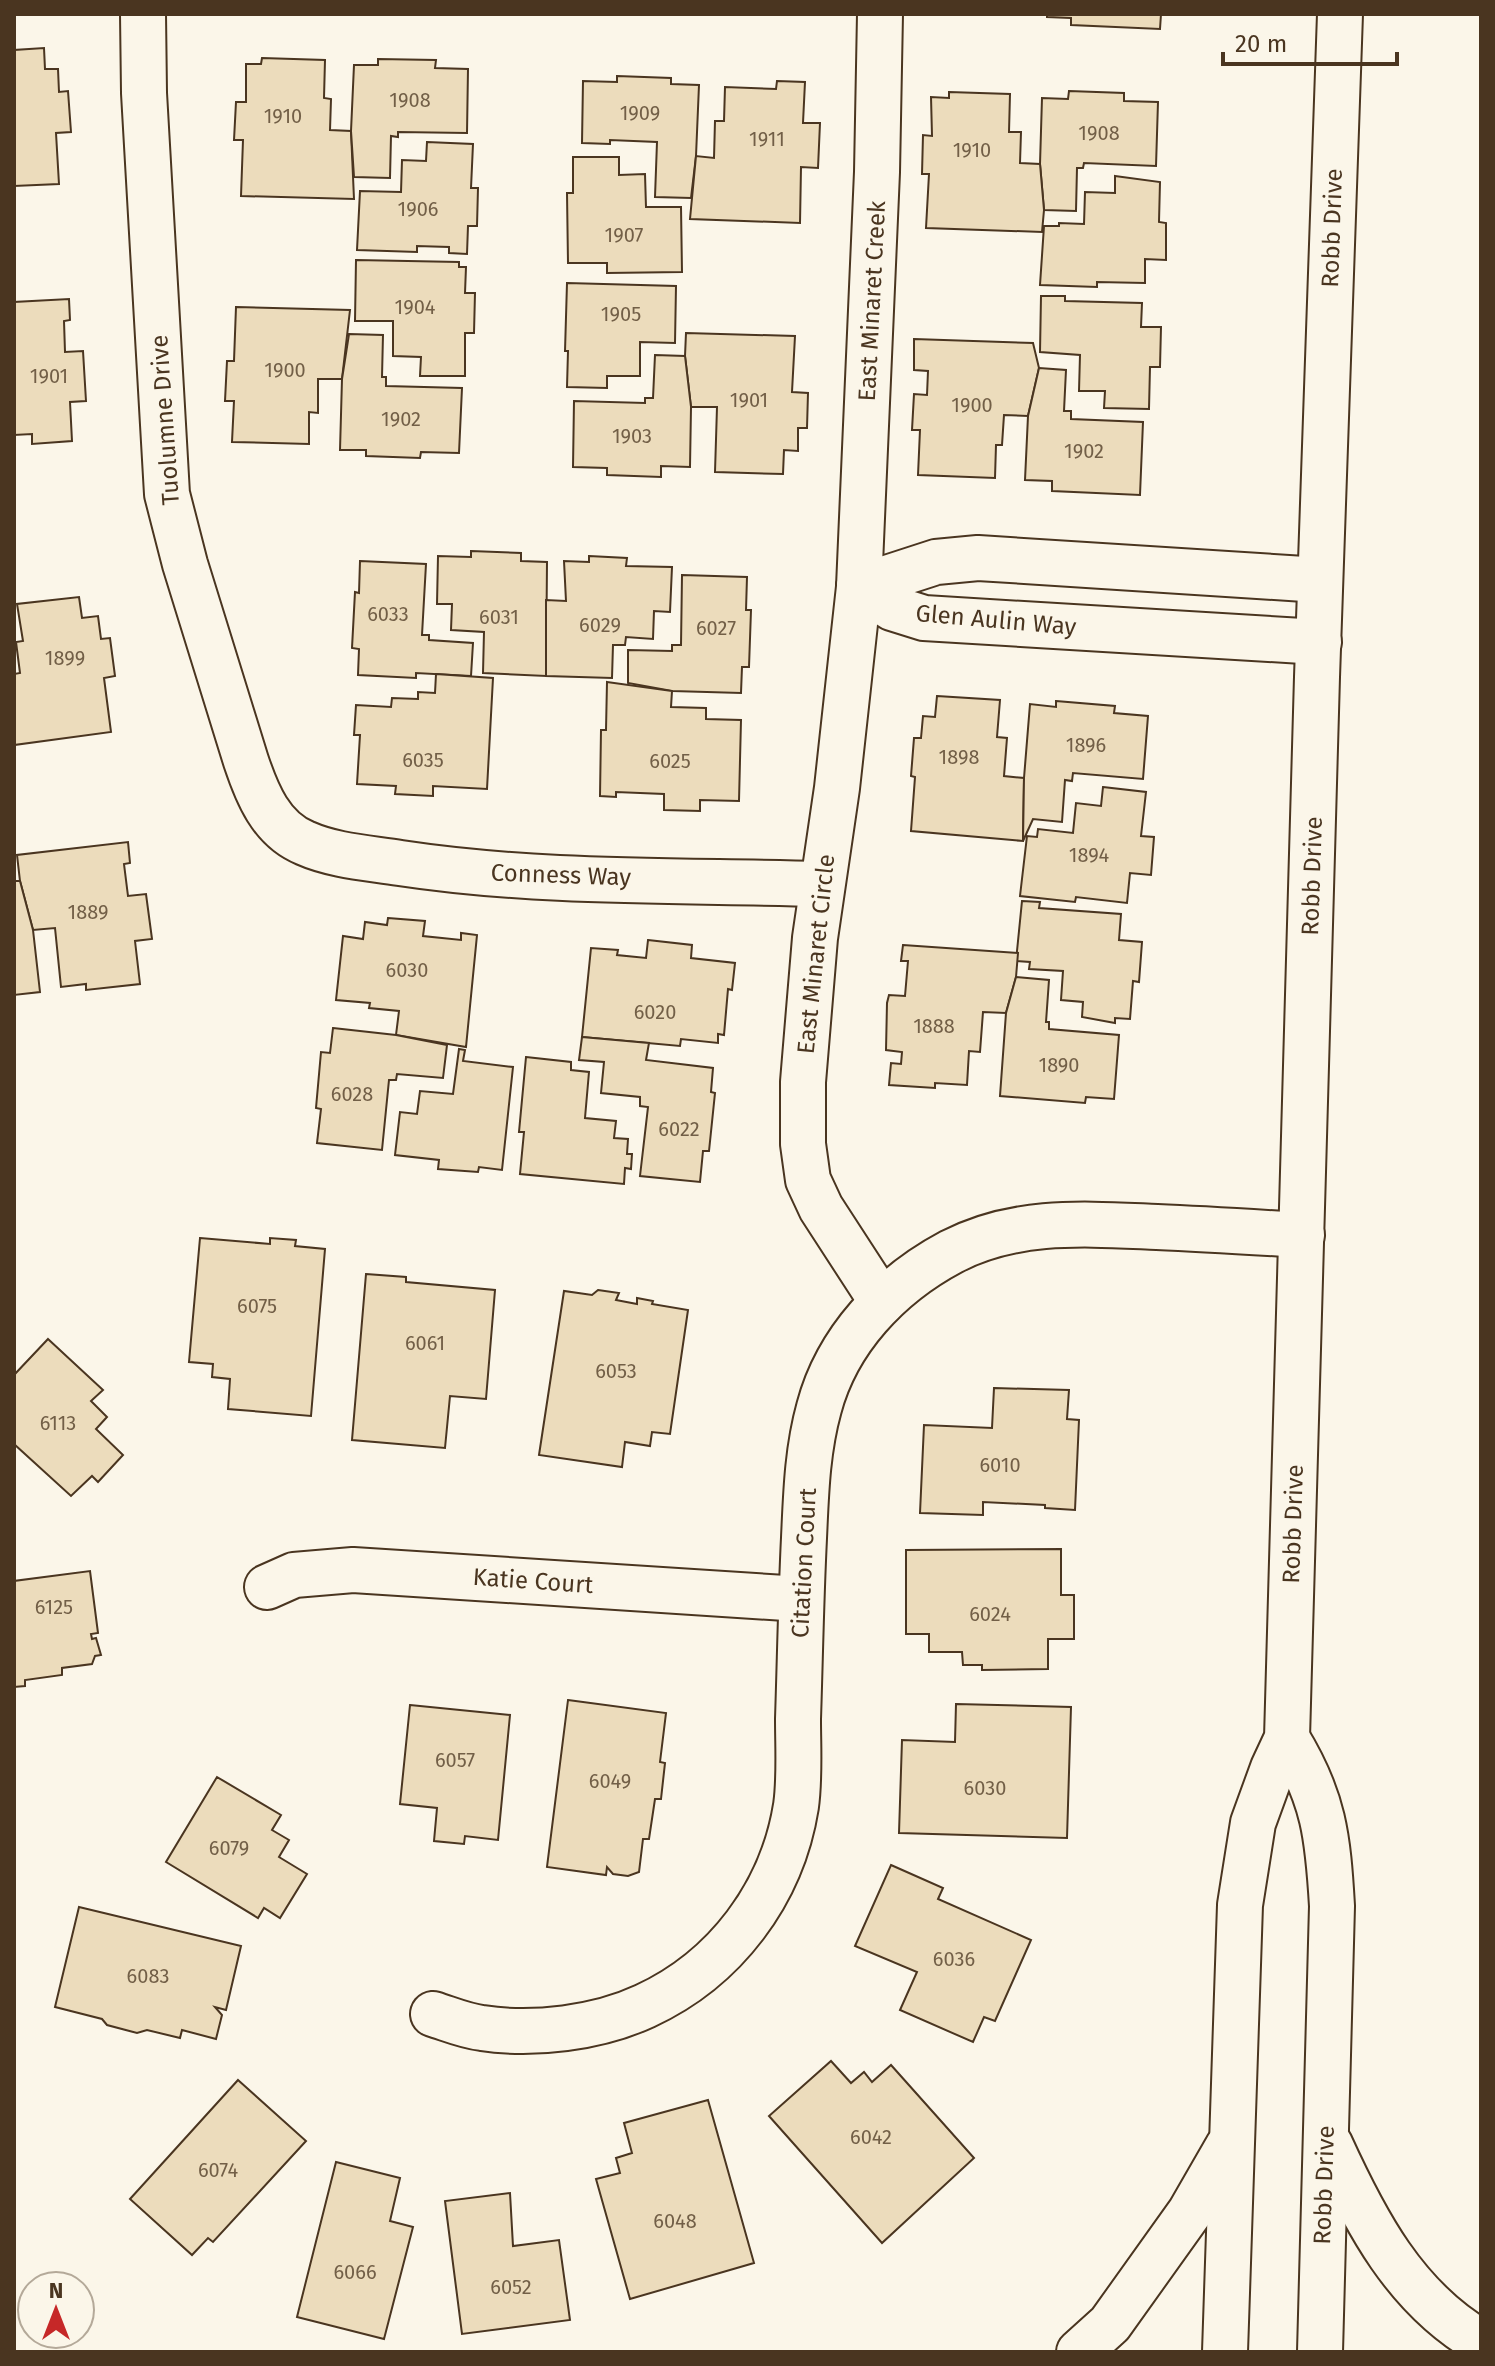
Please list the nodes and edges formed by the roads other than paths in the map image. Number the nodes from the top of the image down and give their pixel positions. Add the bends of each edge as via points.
1 (143, 14) edge
2 (880, 14) edge
3 (1340, 14) edge
4 (1320, 580) junction
5 (859, 587) junction
6 (1319, 642) junction
7 (303, 843) joint
8 (821, 884) junction
9 (1302, 1235) junction
10 (882, 1302) junction
11 (267, 1587) dead end
12 (801, 1599) junction
13 (1287, 1738) junction
14 (433, 2014) dead end
15 (1326, 2136) junction
16 (1232, 2141) junction
17 (1481, 2342) edge
18 (1079, 2352) edge
19 (1225, 2352) edge
20 (1320, 2352) edge

1 - 7 main road, Tuolumne Drive via 167,494 255,787 273,819
2 - 5 main road, East Minaret Creek
3 - 4 main road, Robb Drive
4 - 5 main road, Glen Aulin Way via 978,558 936,562
4 - 6 main road, Robb Drive
5 - 6 main road, Glen Aulin Way via 892,608 924,618
5 - 8 main road, East Minaret Circle
6 - 9 main road, Robb Drive
7 - 8 main road, Conness Way via 342,854 522,876
8 - 10 main road, East Minaret Circle via 803,1082 808,1180
9 - 10 main road, Citation Court via 1035,1226 952,1252
9 - 13 main road, Robb Drive
10 - 12 main road, Citation Court via 844,1349 819,1407 809,1456
11 - 12 main road, Katie Court via 294,1575 353,1570
12 - 14 main road, Citation Court via 796,1803 790,1831 772,1884 724,1953 658,2000 606,2021 508,2030
13 - 15 main road, Robb Drive via 1320,1804 1330,1872
13 - 16 main road, Robb Drive via 1253,1823 1240,1905
15 - 17 main road via 1386,2252 1436,2309
15 - 20 main road, Robb Drive
16 - 18 main road via 1190,2212 1110,2324
16 - 19 main road, Robb Drive

